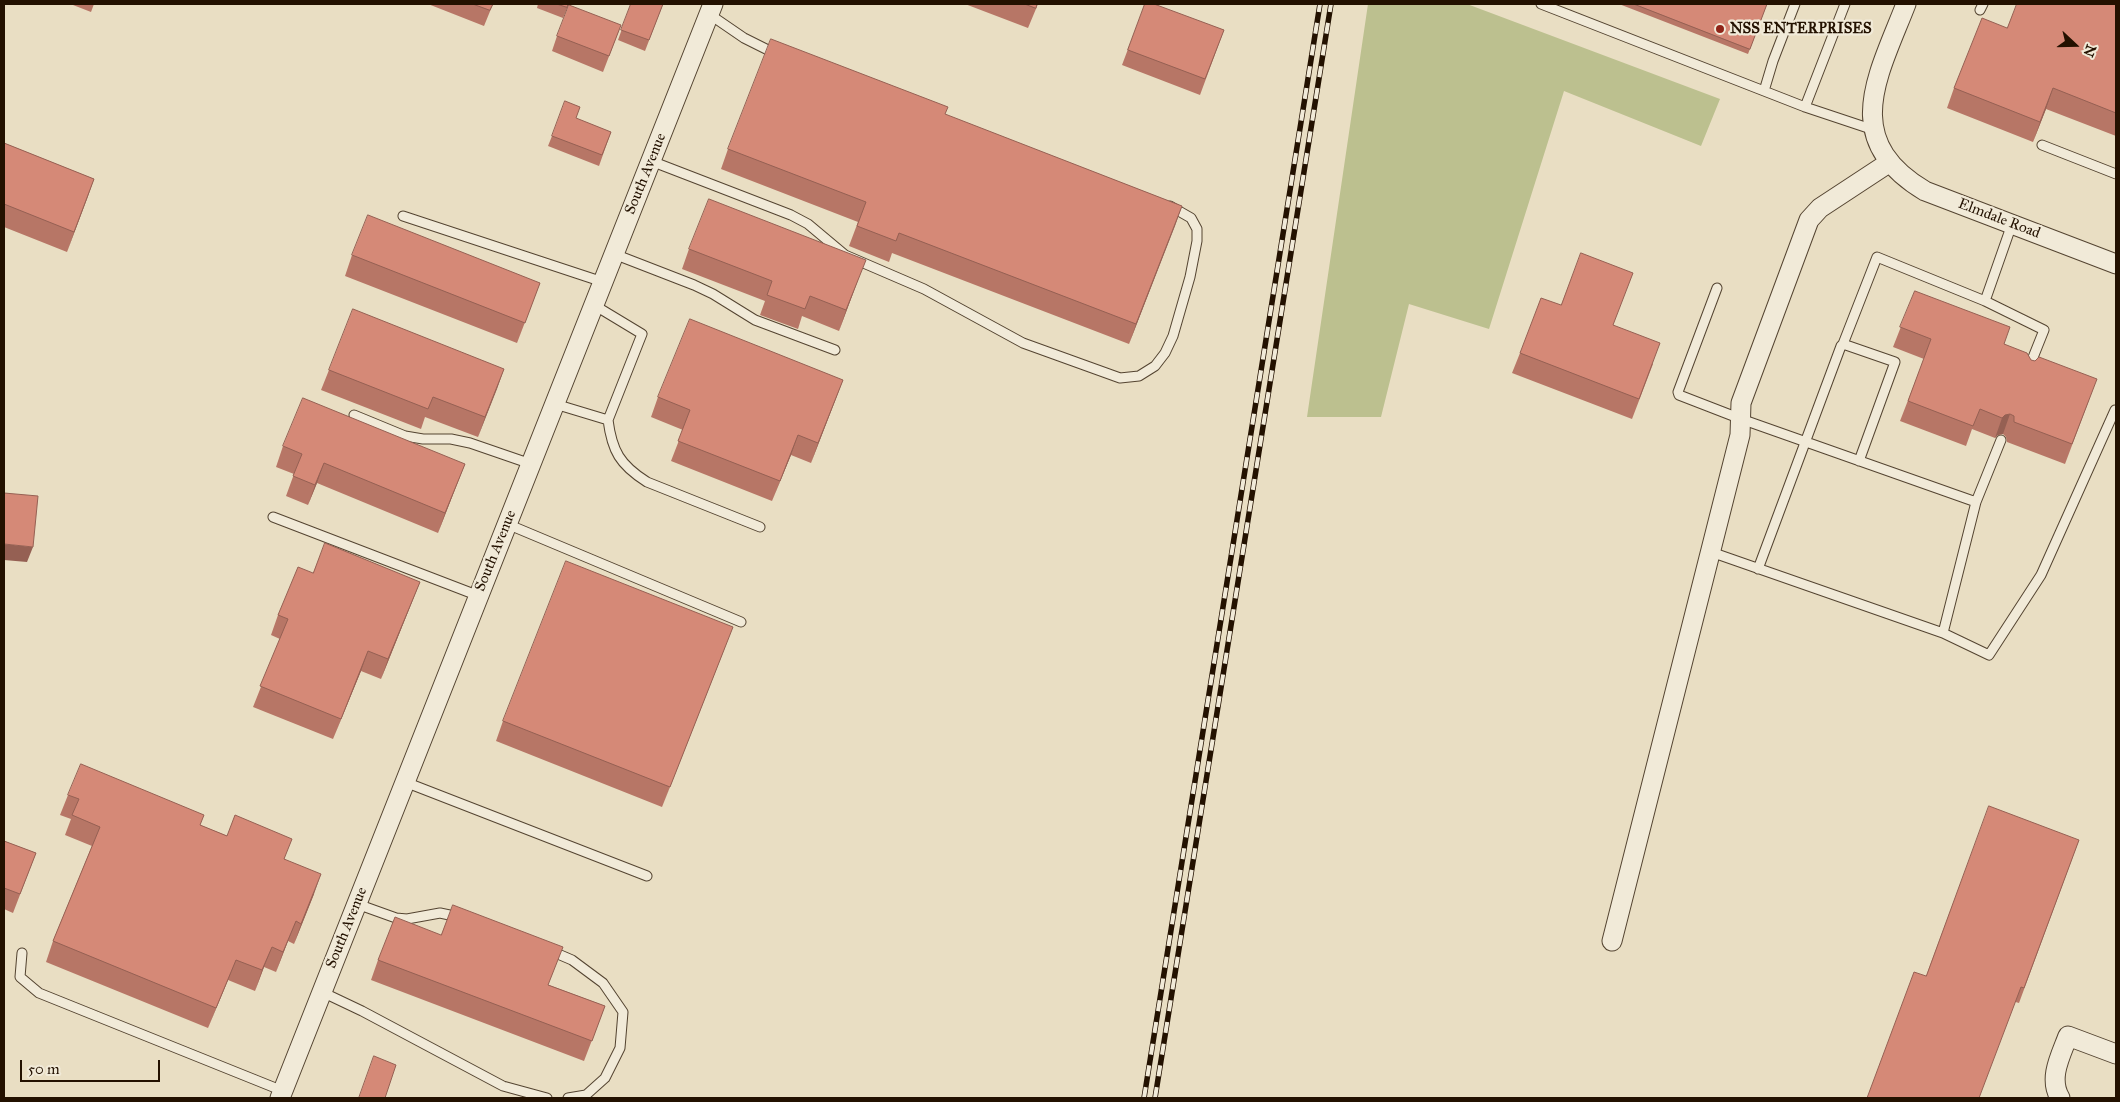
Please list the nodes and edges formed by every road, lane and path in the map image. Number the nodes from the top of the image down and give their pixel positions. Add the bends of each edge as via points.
1 (1541, 4) edge
2 (1795, 4) edge
3 (1846, 4) edge
4 (1906, 4) edge
5 (711, 9) edge
6 (784, 57) edge
7 (1764, 91) junction
8 (1805, 107) junction
9 (1874, 130) junction
10 (2042, 145) dead end
11 (651, 161) junction
12 (1890, 162) junction
13 (2116, 174) edge
14 (1157, 202) edge
15 (403, 216) dead end
16 (2012, 224) junction
17 (614, 254) junction
18 (2116, 264) edge
19 (603, 282) junction
20 (1717, 288) dead end
21 (1985, 301) junction
22 (594, 305) junction
23 (1843, 344) junction
24 (835, 350) dead end
25 (2026, 375) edge
26 (555, 404) junction
27 (2116, 408) edge
28 (354, 415) dead end
29 (1741, 419) junction
30 (608, 420) junction
31 (2001, 440) dead end
32 (1805, 442) junction
33 (1859, 461) junction
34 (531, 464) junction
35 (1976, 502) junction
36 (273, 517) dead end
37 (507, 524) junction
38 (760, 527) dead end
39 (1711, 552) junction
40 (1758, 569) junction
41 (479, 596) junction
42 (741, 622) dead end
43 (1943, 633) junction
44 (405, 782) junction
45 (648, 876) dead end
46 (356, 904) junction
47 (472, 921) edge
48 (1612, 941) dead end
49 (545, 948) edge
50 (22, 953) dead end
51 (322, 992) junction
52 (2113, 1056) edge
53 (281, 1095) edge
54 (546, 1098) edge
55 (568, 1098) edge
56 (2060, 1098) edge

1 - 7 lane
2 - 7 lane
3 - 8 lane
4 - 9 street, Elmdale Road via 1875,85 1872,100
5 - 6 lane via 744,38
5 - 11 street, South Avenue
7 - 8 lane
8 - 9 lane
9 - 12 street, Elmdale Road via 1879,146
10 - 13 lane
11 - 14 lane via 791,215 808,224 845,255 924,289 1023,343 1120,378 1139,376 1155,366 1165,353 1190,277 1197,229 1191,218
11 - 17 street, South Avenue
12 - 16 street, Elmdale Road via 1910,182 1925,191
12 - 29 street via 1820,208 1809,220 1741,403
15 - 19 lane
16 - 18 street, Elmdale Road
16 - 21 lane
17 - 19 street, South Avenue
17 - 24 lane via 694,285 755,320
19 - 22 street, South Avenue
20 - 29 lane via 1678,392
21 - 23 lane via 1877,257
21 - 25 lane via 2044,330
22 - 26 street, South Avenue
22 - 30 lane via 642,334
23 - 32 lane
23 - 33 lane via 1895,362
26 - 30 lane
26 - 34 street, South Avenue
27 - 43 lane via 2041,575 1989,655
28 - 34 lane via 405,436 470,443
29 - 32 lane
29 - 39 street via 1740,435
30 - 38 lane via 610,438 619,458 630,471 647,482
31 - 35 lane
32 - 33 lane
32 - 40 lane
33 - 35 lane
34 - 37 street, South Avenue
35 - 43 lane
36 - 41 lane
37 - 41 street, South Avenue
37 - 42 lane
39 - 40 lane
39 - 48 street
40 - 43 lane
41 - 44 street, South Avenue
44 - 45 lane
44 - 46 street, South Avenue
46 - 47 lane via 407,920 440,913
46 - 51 street, South Avenue
49 - 55 lane via 572,960 603,983 622,1012 620,1048 605,1078 586,1095
50 - 53 lane via 20,976 38,993
51 - 53 street, South Avenue
51 - 54 lane via 503,1086
52 - 56 street via 2068,1036 2055,1073 2054,1083

